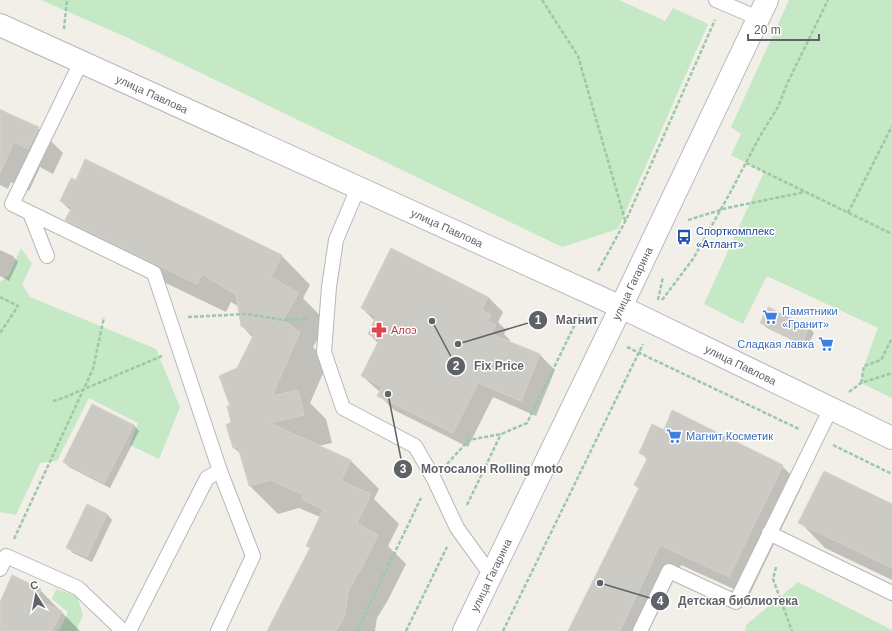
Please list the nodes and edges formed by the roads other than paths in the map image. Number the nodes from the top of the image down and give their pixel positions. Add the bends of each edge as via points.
1 (716, 0) edge
2 (763, 9) edge
3 (0, 25) edge
4 (81, 62) junction
5 (358, 188) junction
6 (6, 201) edge
7 (30, 213) junction
8 (47, 256) dead end
9 (621, 307) junction
10 (831, 408) junction
11 (892, 438) edge
12 (220, 471) junction
13 (775, 536) junction
14 (3, 562) edge
15 (491, 575) junction
16 (892, 592) edge
17 (123, 631) edge
18 (129, 631) edge
19 (218, 631) edge
20 (464, 631) edge
21 (640, 631) edge

1 - 2 lane
2 - 9 street, улица Гагарина
3 - 4 street, улица Павлова
4 - 5 street, улица Павлова
4 - 6 lane
5 - 9 street, улица Павлова
5 - 15 lane via 336,240 326,319 324,352 343,408 416,446 456,528
6 - 7 lane
7 - 8 lane
7 - 12 lane via 154,273
9 - 10 street, улица Павлова via 655,315
9 - 15 street, улица Гагарина
10 - 11 street, улица Павлова
10 - 13 lane via 816,437
12 - 18 lane via 207,478
12 - 19 lane via 253,556
13 - 16 lane
13 - 21 lane via 736,602 669,571
14 - 17 lane via 78,588
15 - 20 street, улица Гагарина

